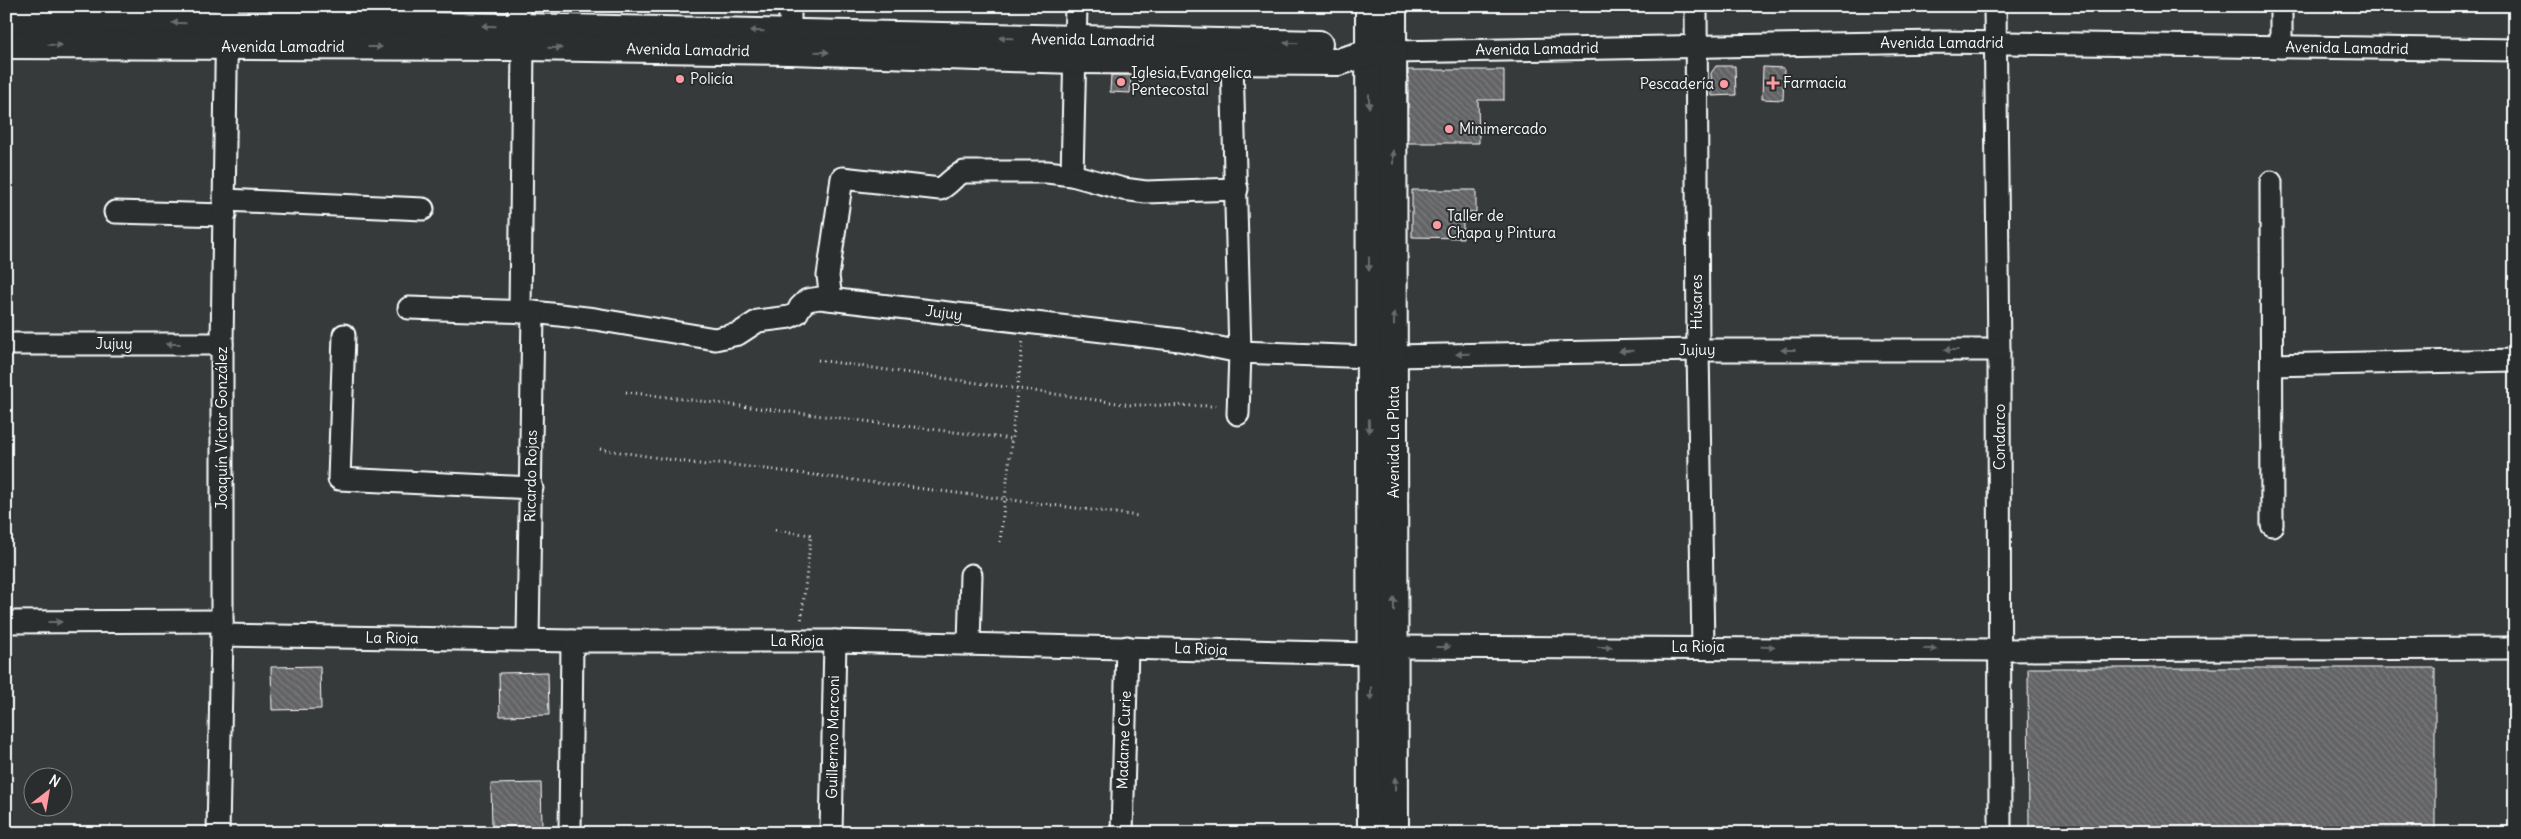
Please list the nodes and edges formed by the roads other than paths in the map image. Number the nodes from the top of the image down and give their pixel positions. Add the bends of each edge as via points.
1 (1076, 6) edge
2 (1369, 6) edge
3 (1393, 6) edge
4 (1696, 6) edge
5 (1995, 6) edge
6 (2281, 6) edge
7 (6, 21) edge
8 (228, 26) edge
9 (520, 27) edge
10 (790, 30) edge
11 (1996, 42) junction
12 (6, 45) edge
13 (1696, 47) junction
14 (2282, 47) junction
15 (1075, 50) junction
16 (2515, 50) edge
17 (1381, 52) junction
18 (1232, 61) junction
19 (1072, 175) junction
20 (2271, 182) dead end
21 (1237, 189) junction
22 (225, 208) junction
23 (423, 209) dead end
24 (115, 212) dead end
25 (831, 299) junction
26 (409, 308) dead end
27 (527, 312) junction
28 (344, 335) dead end
29 (6, 344) edge
30 (222, 344) junction
31 (1698, 350) junction
32 (1999, 350) junction
33 (1240, 352) junction
34 (1394, 356) junction
35 (1368, 357) junction
36 (2515, 360) edge
37 (2272, 365) junction
38 (1238, 409) road end
39 (532, 488) junction
40 (2272, 525) dead end
41 (971, 575) dead end
42 (6, 622) edge
43 (222, 628) junction
44 (528, 640) junction
45 (572, 641) junction
46 (835, 641) junction
47 (969, 644) junction
48 (1127, 647) junction
49 (1703, 647) junction
50 (2515, 648) edge
51 (2001, 650) junction
52 (1383, 651) junction
53 (218, 833) edge
54 (570, 833) edge
55 (831, 833) edge
56 (1122, 833) edge
57 (1371, 833) edge
58 (1395, 833) edge
59 (2000, 833) edge

1 - 15 street
2 - 17 main road
3 - 17 main road
4 - 13 street, Húsares
5 - 11 street, Condarco
6 - 14 street
8 -> 7 main road, Avenida Lamadrid
8 - 9 main road, Avenida Lamadrid
12 -> 8 main road, Avenida Lamadrid
8 - 22 street, Joaquín Víctor González
9 - 10 main road, Avenida Lamadrid
9 - 27 street, Ricardo Rojas
10 - 15 main road, Avenida Lamadrid
11 - 13 street, Avenida Lamadrid
11 - 14 street, Avenida Lamadrid
11 - 32 street, Condarco
13 - 17 street, Avenida Lamadrid
13 - 31 street, Húsares
14 - 16 street, Avenida Lamadrid
17 -> 15 main road, Avenida Lamadrid via 1340,44
15 - 18 main road, Avenida Lamadrid
15 - 19 street
17 - 18 main road, Avenida Lamadrid via 1338,62
34 -> 17 main road, Avenida La Plata
17 -> 35 main road, Avenida La Plata
18 - 21 street
19 - 21 street via 1146,192
19 - 25 street via 964,172 954,176 940,190 842,178 828,276
20 - 37 street
21 - 33 street
22 - 23 street
22 - 24 street
22 - 30 street, Joaquín Víctor González
25 - 27 street, Jujuy via 807,300 790,317 758,321 729,338 715,339 595,319
25 - 33 street, Jujuy via 1180,340
26 - 27 street, Jujuy
27 - 39 street, Ricardo Rojas
28 - 39 street via 339,479
30 -> 29 street, Jujuy
30 - 43 street, Joaquín Víctor González
32 -> 31 street, Jujuy
31 -> 34 street, Jujuy
31 - 49 street, Húsares
32 - 51 street, Condarco
33 - 35 street, Jujuy
33 - 38 street
52 -> 34 main road, Avenida La Plata
35 -> 52 main road, Avenida La Plata
36 - 37 street
37 - 40 street
39 - 44 street, Ricardo Rojas
41 - 47 street
42 -> 43 street, La Rioja
43 - 44 street, La Rioja
43 - 53 street, Joaquín Víctor González
44 - 45 street, La Rioja
45 - 46 street, La Rioja
45 - 54 street
46 - 47 street, La Rioja
46 - 55 street, Guillermo Marconi
47 - 48 street, La Rioja
48 - 52 street, La Rioja
48 - 56 street, Madame Curie
49 -> 51 street, La Rioja
52 -> 49 street, La Rioja
50 - 51 street, La Rioja
51 - 59 street, Condarco
52 -> 57 main road, Avenida La Plata
58 -> 52 main road, Avenida La Plata

